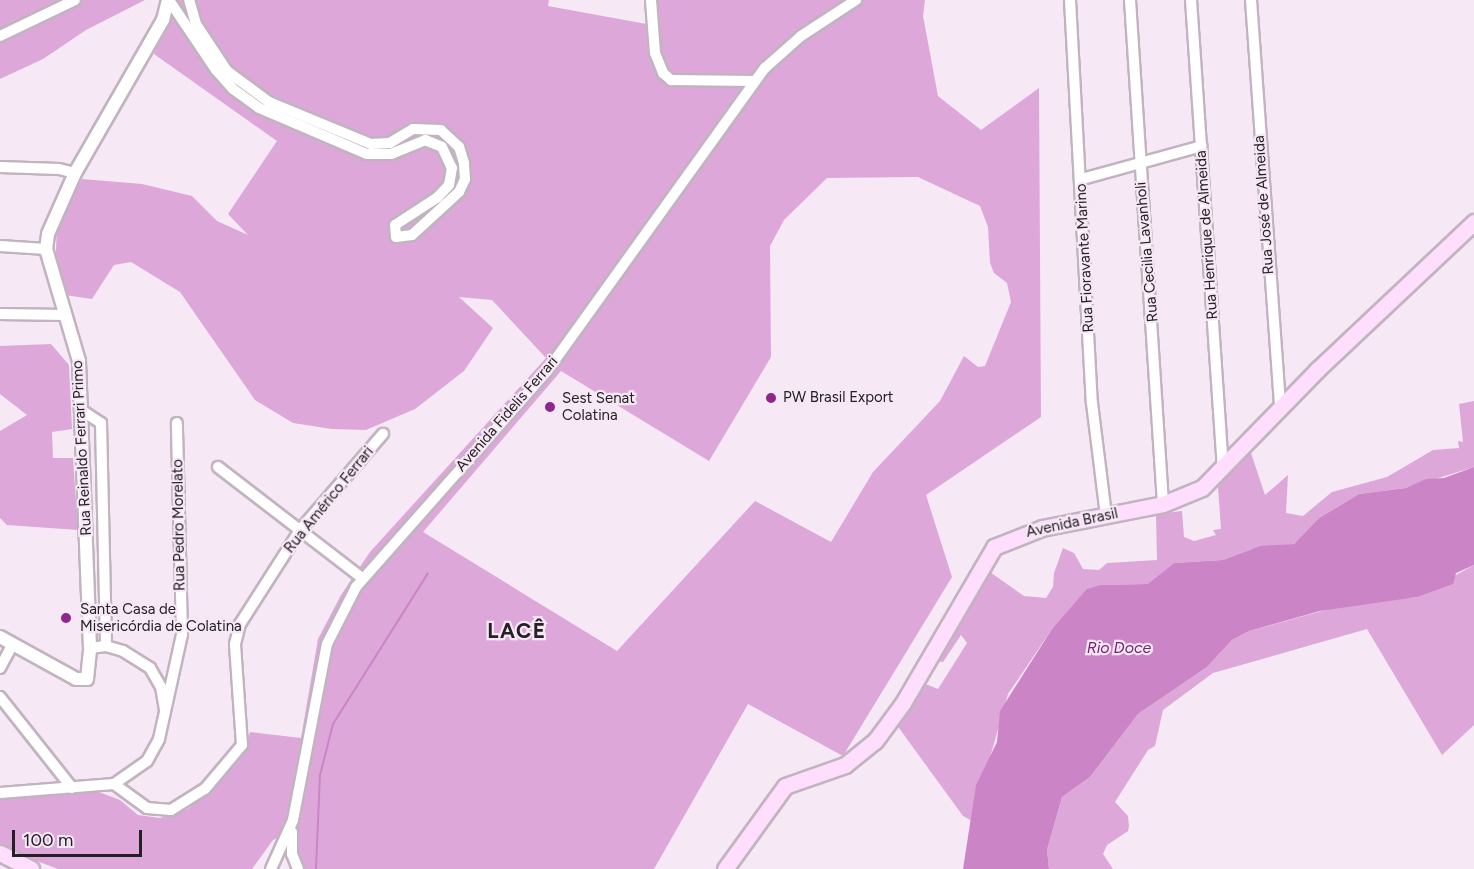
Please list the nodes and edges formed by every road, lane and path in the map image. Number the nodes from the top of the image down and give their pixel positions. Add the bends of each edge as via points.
1 (75, 0) edge
2 (169, 0) edge
3 (189, 0) edge
4 (651, 0) edge
5 (856, 0) edge
6 (1070, 0) edge
7 (1130, 0) edge
8 (1191, 0) edge
9 (1251, 0) edge
10 (0, 36) edge
11 (754, 81) junction
12 (413, 129) junction
13 (416, 143) junction
14 (1202, 146) junction
15 (1140, 162) junction
16 (0, 167) edge
17 (75, 173) junction
18 (1082, 179) junction
19 (1474, 222) edge
20 (0, 246) edge
21 (46, 249) junction
22 (0, 314) edge
23 (66, 315) junction
24 (1280, 409) junction
25 (81, 410) junction
26 (177, 423) dead end
27 (383, 434) dead end
28 (218, 467) dead end
29 (1223, 469) junction
30 (1163, 504) junction
31 (1106, 515) junction
32 (300, 530) junction
33 (362, 578) junction
34 (0, 637) edge
35 (13, 644) junction
36 (106, 646) junction
37 (90, 648) junction
38 (0, 668) edge
39 (0, 697) edge
40 (166, 716) junction
41 (114, 784) junction
42 (72, 788) junction
43 (0, 792) edge
44 (293, 819) junction
45 (0, 854) edge
46 (31, 869) edge
47 (271, 869) edge
48 (298, 869) edge
49 (725, 869) edge

1 - 10 street
2 - 13 street via 216,70 233,89 260,108 368,154 390,154
2 - 17 street via 163,20
3 - 12 street via 196,24 213,52 233,78 258,95 330,130 371,144 390,143
4 - 11 street via 655,53 671,80
5 - 11 street, Avenida Fidelis Ferrari via 801,36
6 - 18 street, Rua Fioravante Marino
7 - 15 street, Rua Cecilia Lavanholi
8 - 14 street, Rua Henrique de Almeida
9 - 24 street, Rua José de Almeida
11 - 33 street, Avenida Fidelis Ferrari via 547,371
12 - 13 street via 419,136
12 - 13 street via 430,128 450,138 459,147 465,179 459,192 437,215 401,239 393,233 395,225 438,197 452,176 450,159 442,147 425,140
14 - 15 street
14 - 29 street, Rua Henrique de Almeida
15 - 18 street
15 - 30 street, Rua Cecilia Lavanholi
16 - 17 street
17 - 21 street via 48,234
18 - 31 street, Rua Fioravante Marino via 1092,403
19 - 24 main road, Avenida Brasil
20 - 21 street
21 - 23 street, Rua Reinaldo Ferrari Primo
22 - 23 street
23 - 25 street, Rua Reinaldo Ferrari Primo via 79,361
24 - 29 main road, Avenida Brasil
25 - 36 street via 102,423
25 - 37 street, Rua Reinaldo Ferrari Primo
26 - 40 street, Rua Pedro Morelato via 182,634
27 - 32 street, Rua Américo Ferrari
28 - 32 street
29 - 30 main road, Avenida Brasil via 1202,488
30 - 31 main road, Avenida Brasil
31 - 49 main road, Avenida Brasil via 1023,533 994,548 903,704 875,741 844,765 785,786
32 - 33 street
32 - 41 street, Rua Américo Ferrari via 240,624 235,652 242,745 232,759 204,789 171,810 147,808
33 - 44 street, Avenida Fidelis Ferrari via 327,644
34 - 35 street
35 - 37 street, Rua Reinaldo Ferrari Primo via 76,680 87,679
35 - 38 street
36 - 37 street
36 - 40 street via 123,651 150,668 162,687
39 - 42 street
40 - 41 street, Rua Pedro Morelato via 147,761
41 - 42 street
42 - 43 street
44 - 47 street, Avenida Fidelis Ferrari
44 - 48 street, Avenida Fidelis Ferrari via 292,854
45 - 46 main road

